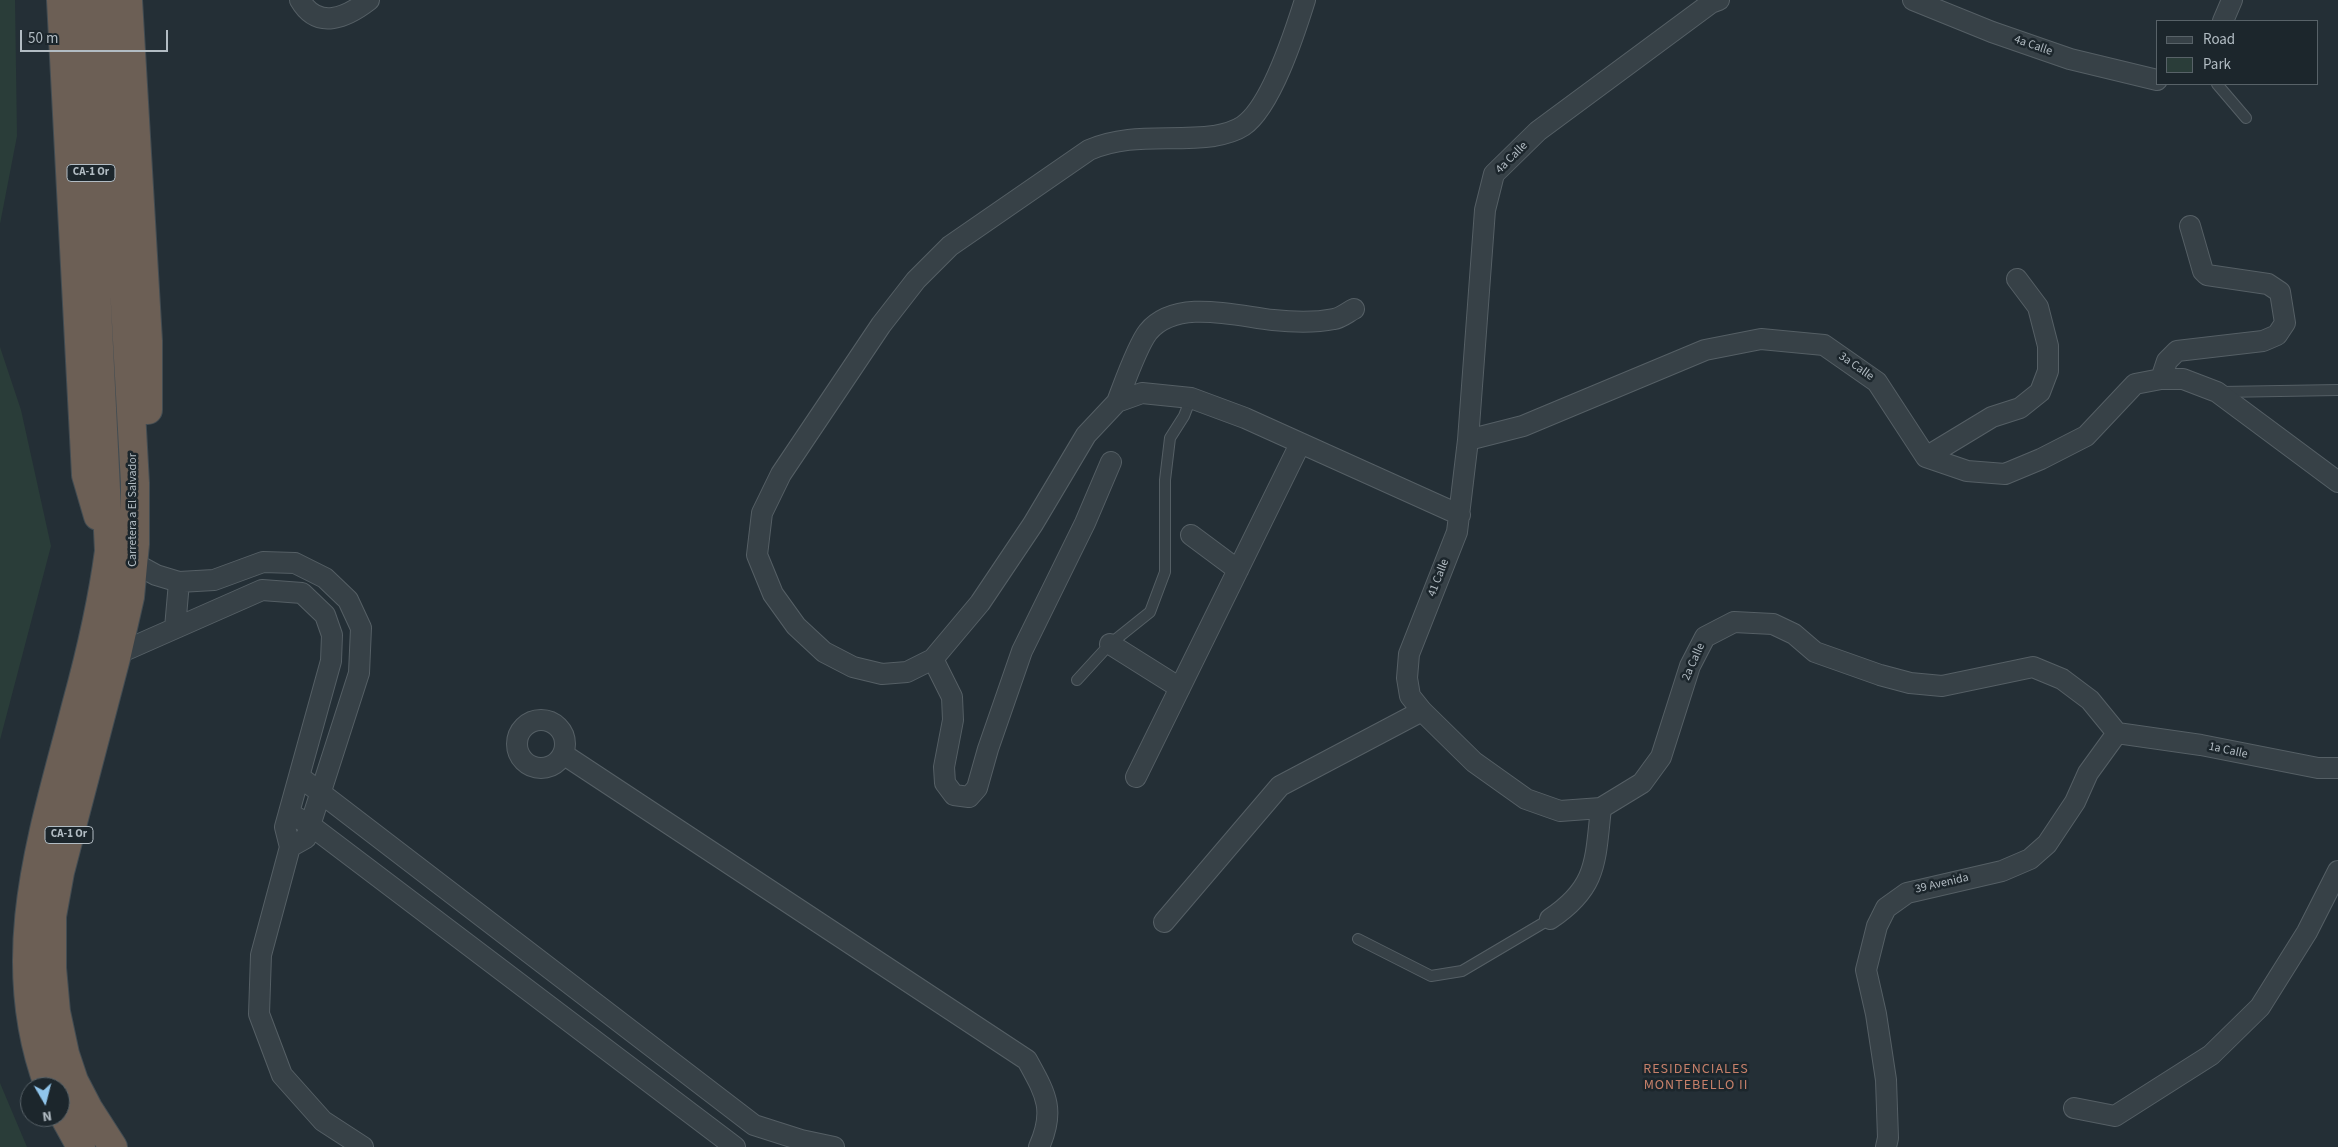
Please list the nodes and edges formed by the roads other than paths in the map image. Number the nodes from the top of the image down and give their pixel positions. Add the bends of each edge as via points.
1 (61, 0) edge
2 (82, 0) edge
3 (108, 0) edge
4 (128, 0) edge
5 (300, 0) edge
6 (369, 0) edge
7 (1305, 0) edge
8 (1719, 0) edge
9 (1913, 0) edge
10 (2232, 0) edge
11 (2223, 20) edge
12 (2156, 80) edge
13 (2218, 85) edge
14 (2246, 118) dead end
15 (2190, 226) dead end
16 (2017, 279) dead end
17 (1354, 309) dead end
18 (2161, 379) junction
19 (2338, 390) edge
20 (2217, 392) junction
21 (1191, 398) junction
22 (1117, 402) junction
23 (1468, 440) junction
24 (1300, 444) junction
25 (1926, 457) junction
26 (1111, 462) dead end
27 (2338, 482) edge
28 (1460, 515) junction
29 (135, 517) junction
30 (1191, 535) dead end
31 (109, 551) junction
32 (263, 562) junction
33 (134, 563) junction
34 (1238, 570) junction
35 (179, 582) junction
36 (262, 590) junction
37 (175, 628) junction
38 (1110, 644) junction
39 (117, 654) junction
40 (933, 659) junction
41 (1077, 680) dead end
42 (1180, 688) junction
43 (1422, 711) junction
44 (2117, 733) junction
45 (563, 754) dead end
46 (2338, 768) edge
47 (300, 777) junction
48 (1136, 777) dead end
49 (321, 792) junction
50 (1601, 808) junction
51 (289, 813) junction
52 (310, 826) junction
53 (290, 847) junction
54 (2338, 871) edge
55 (1550, 919) joint
56 (1164, 922) dead end
57 (1358, 939) dead end
58 (46, 1077) edge
59 (2074, 1108) dead end
60 (754, 1125) junction
61 (69, 1127) edge
62 (782, 1141) edge
63 (80, 1147) edge
64 (113, 1147) edge
65 (363, 1147) edge
66 (735, 1147) edge
67 (747, 1147) edge
68 (834, 1147) edge
69 (1039, 1147) edge
70 (1886, 1147) edge

1 - 31 highway via 86,475
2 - 31 highway, Carretera a El Salvador / CA-1 Or
3 - 29 highway, Carretera a El Salvador / CA-1 Or
4 - 29 highway via 148,351 148,466
5 - 6 street via 310,13 328,19 348,13
7 - 40 street via 1270,91 1244,125 1228,134 1207,137 1108,142 1089,150 950,246 916,280 881,325 781,474 762,513 757,556 773,594 796,626 824,652 853,667 882,674 907,672
8 - 23 street, 4a Calle via 1710,3 1538,132 1494,174 1485,210
9 - 12 street, 4a Calle via 2070,59
10 - 11 street
13 - 14 lane
15 - 18 street via 2203,271 2268,284 2280,292 2284,323 2277,335 2263,341 2177,351 2167,361
16 - 25 street via 2038,307 2048,346 2048,371 2040,392 2020,408 1992,418
17 - 22 street via 1336,319 1305,321 1213,311 1164,318 1148,332
18 - 20 street via 2183,379
18 - 25 street via 2135,384 2086,436 2006,474 1967,471
19 - 20 lane
20 - 27 street
21 - 22 street via 1142,392
21 - 24 street
21 - 38 lane via 1170,438 1165,572 1150,612
22 - 40 street via 1086,435 1033,524 980,603
23 - 25 street, 3a Calle via 1523,426 1705,350 1761,338 1824,345 1876,382
23 - 28 street, 41 Calle
24 - 28 street
24 - 34 street
26 - 40 street via 1022,651 977,788 970,797 954,795 945,783 944,767 953,720 952,697
28 - 43 street, 41 Calle via 1457,532 1409,654 1406,678 1410,696
29 - 33 highway, Carretera a El Salvador / CA-1 Or
30 - 34 street
31 - 58 highway, Carretera a El Salvador / CA-1 Or via 103,593 38,851 31,892 26,967 28,1001
32 - 35 street via 214,580
32 - 36 street
32 - 49 street via 295,563 325,578 348,600 361,628 359,673
33 - 35 street
33 - 39 highway, Carretera a El Salvador / CA-1 Or
34 - 42 street
35 - 37 street
36 - 37 street
36 - 47 street via 302,593 325,615 332,635 331,661
37 - 39 street
38 - 41 lane
38 - 42 street
39 - 64 highway, Carretera a El Salvador / CA-1 Or via 60,872 52,916 53,986 65,1054 81,1095
42 - 48 street
43 - 50 street, 2a Calle via 1474,762 1526,799 1560,811
43 - 56 street via 1280,786
44 - 46 street, 1a Calle via 2201,745 2318,768
44 - 50 street, 2a Calle via 2090,700 2062,679 2033,667 1942,686 1910,683 1815,652 1794,634 1773,624 1734,622 1705,637 1690,666 1661,757 1642,783
44 - 70 street, 39 Avenida via 2088,773 2075,802 2047,844 2030,859 2002,871 1907,893 1886,908 1876,926 1866,970 1886,1080
45 - 69 street via 1027,1060 1046,1095 1047,1129
47 - 49 street
47 - 51 street
49 - 52 street
49 - 60 street
50 - 55 street via 1595,859 1587,885 1569,906
51 - 52 street
51 - 53 street via 286,826
52 - 53 street via 306,838
52 - 66 street
53 - 65 street via 262,955 259,1014 282,1075 323,1121
54 - 59 street via 2308,932 2260,1008 2211,1055 2115,1116
55 - 57 lane via 1462,971 1431,976
60 - 62 street
60 - 67 street
61 - 63 highway
62 - 68 street

